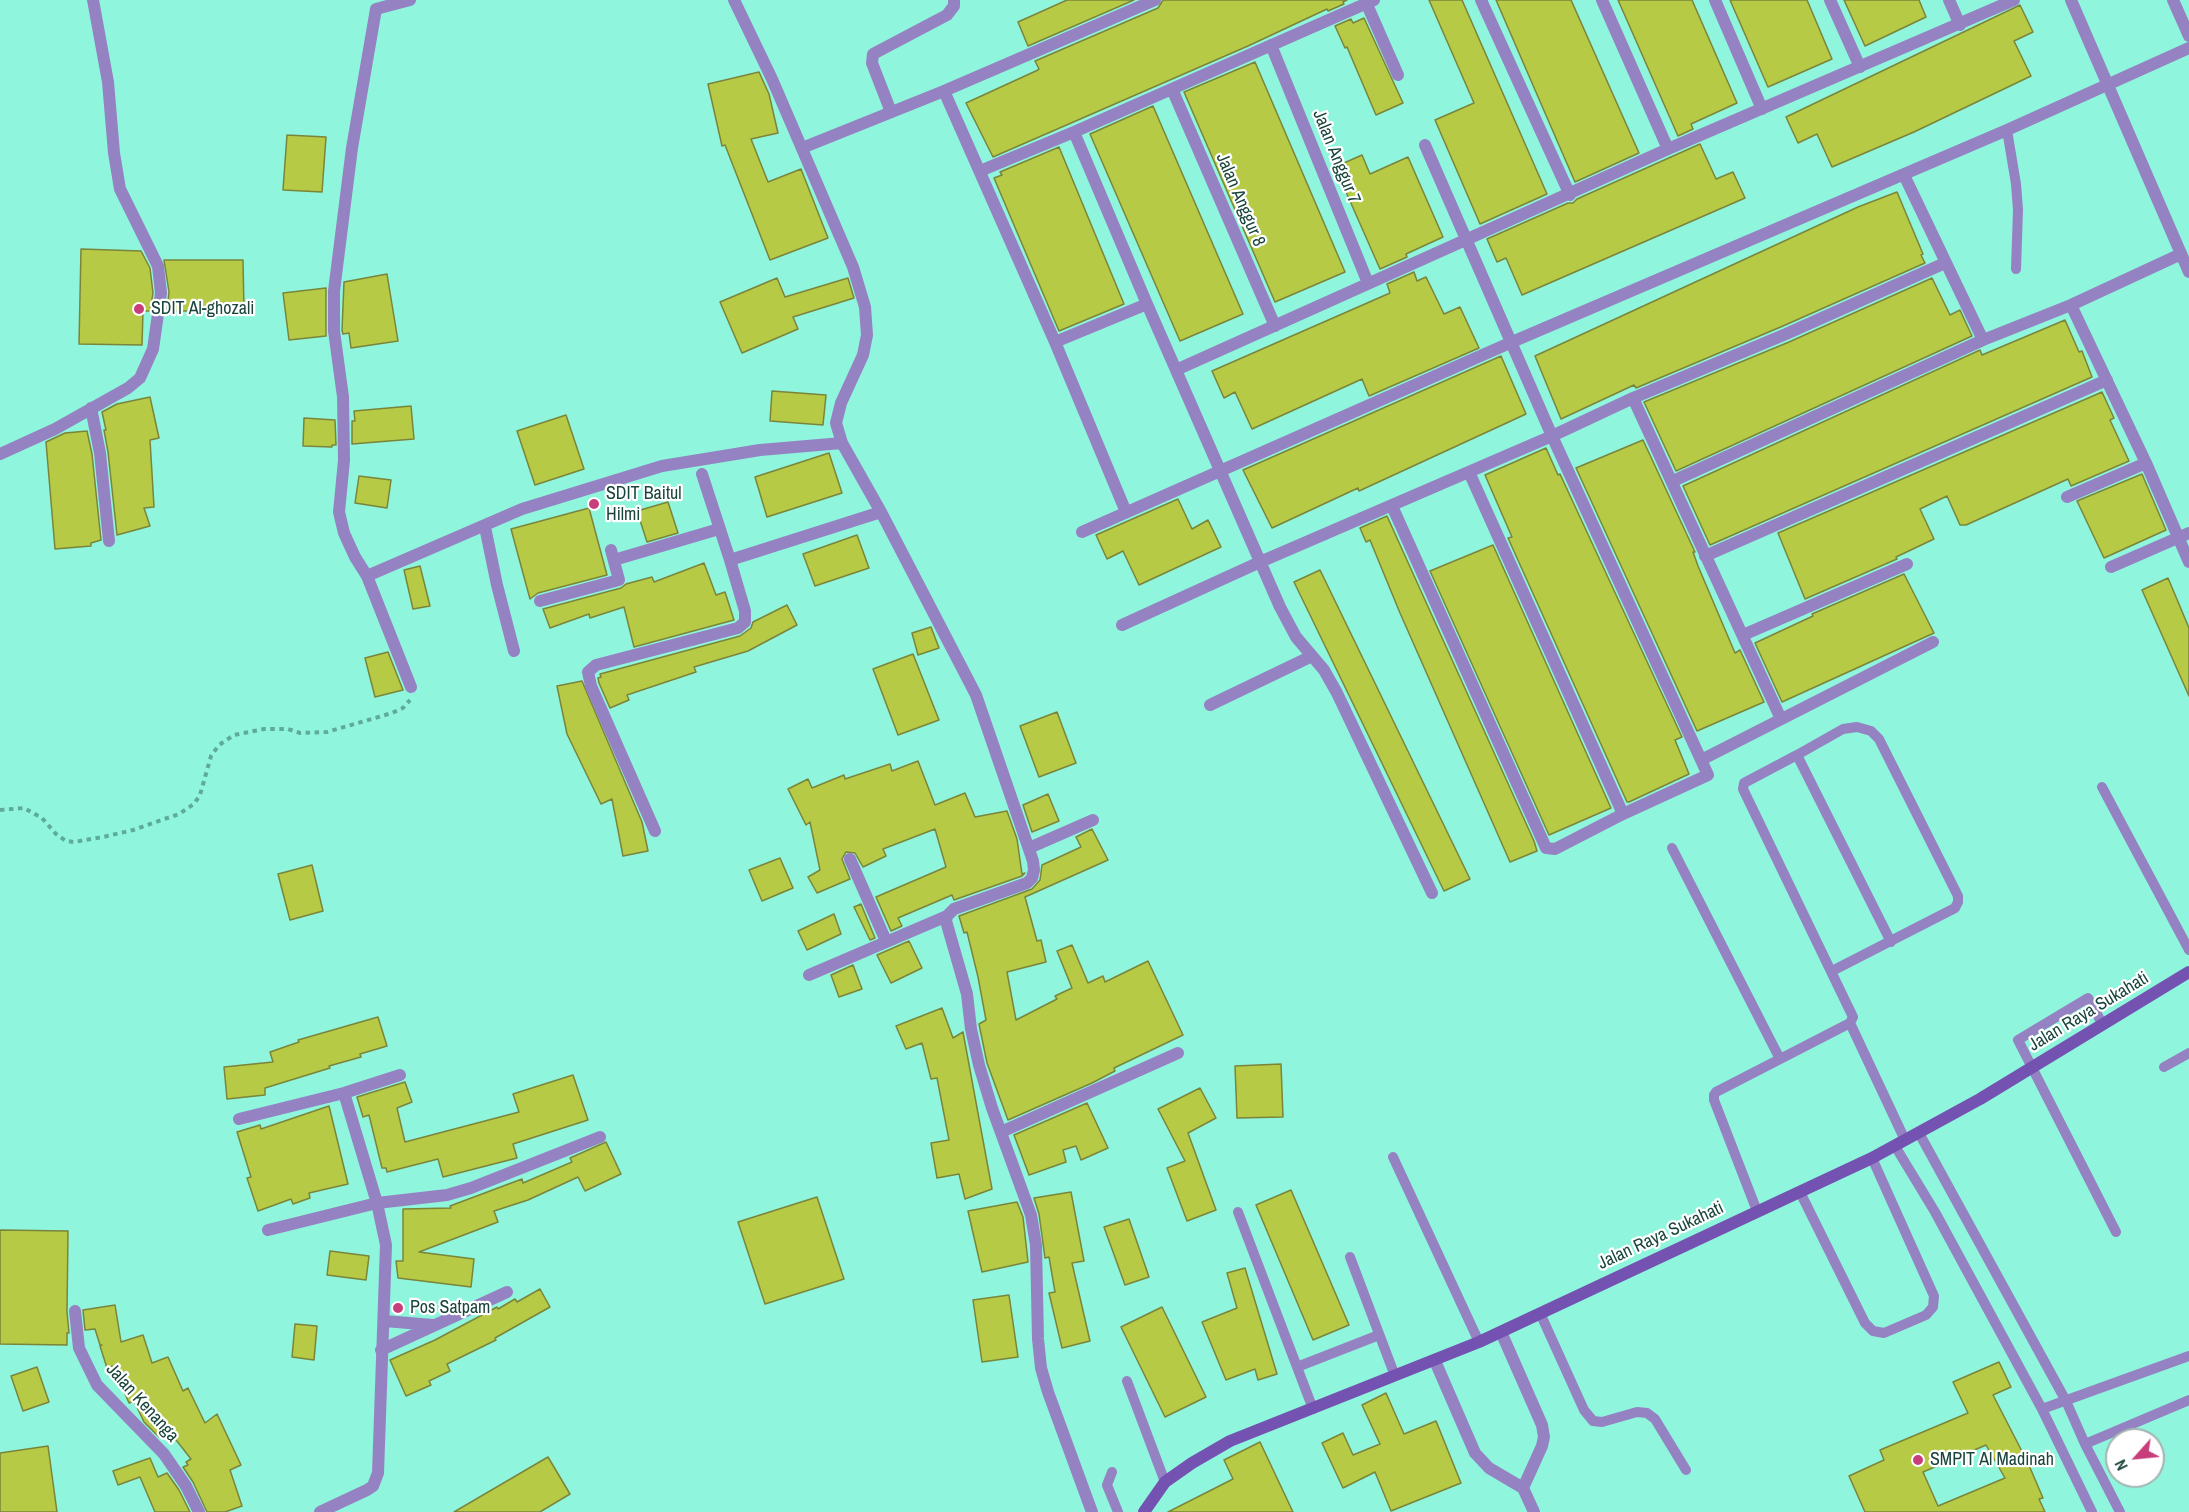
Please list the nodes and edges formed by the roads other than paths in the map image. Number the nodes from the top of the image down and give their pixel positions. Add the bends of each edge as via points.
1 (93, 0) edge
2 (410, 0) edge
3 (734, 0) edge
4 (954, 0) edge
5 (1155, 0) edge
6 (1481, 0) edge
7 (1602, 0) edge
8 (1715, 0) edge
9 (1830, 0) edge
10 (1949, 0) edge
11 (2014, 0) edge
12 (2071, 0) edge
13 (2173, 0) edge
14 (1369, 1) edge
15 (375, 4) edge
16 (1959, 25) junction
17 (2189, 36) edge
18 (1271, 45) junction
19 (2189, 48) edge
20 (1860, 67) junction
21 (1398, 75) dead end
22 (2106, 85) junction
23 (1172, 88) junction
24 (944, 91) junction
25 (1762, 109) junction
26 (891, 112) junction
27 (2007, 130) junction
28 (1074, 132) junction
29 (1425, 145) dead end
30 (802, 148) junction
31 (1668, 149) junction
32 (980, 171) junction
33 (1904, 175) junction
34 (1570, 195) junction
35 (1468, 241) junction
36 (2181, 254) junction
37 (1945, 263) junction
38 (2016, 269) dead end
39 (2189, 272) edge
40 (1368, 283) junction
41 (1147, 304) junction
42 (2070, 305) junction
43 (1275, 326) junction
44 (1983, 340) junction
45 (1055, 342) junction
46 (1512, 342) junction
47 (1176, 370) junction
48 (2107, 380) junction
49 (1633, 398) junction
50 (90, 408) junction
51 (1552, 436) junction
52 (842, 443) junction
53 (0, 454) edge
54 (2146, 463) junction
55 (1221, 470) junction
56 (1469, 472) junction
57 (702, 474) dead end
58 (1673, 481) junction
59 (2067, 497) dead end
60 (1392, 506) junction
61 (881, 512) junction
62 (1126, 512) junction
63 (485, 526) junction
64 (720, 529) junction
65 (1082, 532) dead end
66 (2183, 535) edge
67 (109, 541) dead end
68 (1705, 556) junction
69 (730, 560) junction
70 (1260, 562) junction
71 (2189, 562) edge
72 (1907, 564) dead end
73 (2111, 567) dead end
74 (367, 576) junction
75 (540, 601) dead end
76 (1122, 626) dead end
77 (1743, 635) junction
78 (1934, 642) dead end
79 (514, 651) dead end
80 (1312, 656) junction
81 (411, 687) road end
82 (1210, 705) dead end
83 (1781, 719) junction
84 (1797, 755) junction
85 (1701, 760) junction
86 (2102, 787) dead end
87 (1623, 814) junction
88 (1093, 820) dead end
89 (655, 831) dead end
90 (1029, 848) junction
91 (1672, 848) dead end
92 (850, 859) dead end
93 (1432, 893) dead end
94 (947, 916) junction
95 (886, 941) junction
96 (1891, 942) junction
97 (2189, 950) edge
98 (1832, 971) junction
99 (2189, 972) edge
100 (809, 975) dead end
101 (1850, 1023) junction
102 (2103, 1025) junction
103 (1178, 1053) dead end
104 (2189, 1053) edge
105 (1780, 1059) junction
106 (2032, 1067) junction
107 (2164, 1067) dead end
108 (400, 1075) dead end
109 (344, 1093) junction
110 (239, 1119) dead end
111 (1001, 1132) junction
112 (1918, 1133) junction
113 (600, 1137) dead end
114 (1900, 1143) junction
115 (1393, 1157) dead end
116 (1872, 1158) junction
117 (1800, 1192) junction
118 (377, 1203) junction
119 (1757, 1211) junction
120 (1238, 1212) dead end
121 (268, 1230) dead end
122 (2116, 1232) dead end
123 (1350, 1257) dead end
124 (507, 1292) dead end
125 (75, 1311) dead end
126 (1540, 1313) junction
127 (384, 1321) junction
128 (435, 1325) junction
129 (1501, 1332) junction
130 (1379, 1335) junction
131 (1479, 1342) junction
132 (381, 1350) junction
133 (2189, 1356) edge
134 (1435, 1361) junction
135 (1297, 1367) junction
136 (1395, 1376) junction
137 (1127, 1381) dead end
138 (2189, 1400) edge
139 (2066, 1401) junction
140 (1313, 1409) junction
141 (2042, 1409) junction
142 (2085, 1444) junction
143 (1686, 1470) dead end
144 (1112, 1472) dead end
145 (1165, 1482) junction
146 (1523, 1488) junction
147 (199, 1512) edge
148 (320, 1512) edge
149 (1092, 1512) edge
150 (1118, 1512) edge
151 (1144, 1512) edge
152 (1534, 1512) edge
153 (2092, 1512) edge
154 (2120, 1512) edge

1 - 50 street via 108,82 120,189 158,266 161,293 153,349 140,378
2 - 15 street
3 - 30 street
4 - 26 street via 947,15 873,54 872,63
5 - 24 street
6 - 34 street
7 - 31 street
8 - 25 street
9 - 20 street
10 - 16 street
11 - 16 street
12 - 22 street
13 - 17 street
14 - 18 street
14 - 21 street
15 - 74 street via 334,291 334,331 343,408 339,512 344,533
16 - 20 street
18 - 23 street
18 - 40 street, Jalan Anggur 7
19 - 22 street
20 - 25 street
22 - 27 street
22 - 36 street
23 - 28 street
23 - 43 street, Jalan Anggur 8
24 - 26 street
24 - 32 street
25 - 31 street
26 - 30 street
27 - 33 street
27 - 38 lane via 2017,201
28 - 32 street
28 - 41 street
29 - 35 street
30 - 52 street via 853,267 865,307 867,334 863,355 836,423
31 - 34 street
32 - 45 street
33 - 37 street
33 - 46 street
34 - 35 street
35 - 40 street
35 - 46 street
36 - 39 street
36 - 42 street
37 - 44 street
37 - 49 street
40 - 43 street
41 - 45 street
41 - 47 street
42 - 44 street
42 - 48 street
43 - 47 street
44 - 58 street
45 - 62 street
46 - 51 street
46 - 55 street
47 - 55 street
48 - 54 street
48 - 68 street
49 - 51 street
49 - 58 street
50 - 53 street
50 - 67 street via 100,453
51 - 56 street
51 - 85 street
52 - 61 street
52 - 63 street via 760,450 662,466 522,509
54 - 59 street
54 - 66 street
55 - 62 street
55 - 70 street
56 - 60 street
56 - 87 street
57 - 64 street
58 - 68 street
60 - 70 street
60 - 87 street via 1546,848 1556,849
61 - 69 street
61 - 90 street via 976,695
62 - 65 street
63 - 74 street
63 - 79 street
64 - 69 street
64 - 75 street via 612,555 619,580
66 - 71 street
66 - 73 street
68 - 77 street
69 - 89 street via 745,611 745,621 738,628 596,665 588,672
70 - 76 street
70 - 80 street via 1289,625
72 - 77 street
74 - 81 street
77 - 83 street
78 - 83 street
80 - 82 street
80 - 93 street via 1337,693
83 - 85 street
84 - 96 lane
84 - 96 lane via 1843,729 1870,730 1879,739 1958,896 1955,908
84 - 98 lane via 1744,783 1743,789
85 - 87 street via 1708,775
86 - 97 lane
88 - 90 street
90 - 94 street via 1034,870 1027,883 954,909
91 - 105 lane
92 - 95 street
94 - 95 street
94 - 111 street via 967,994 979,1065
95 - 100 street
96 - 98 lane
98 - 101 lane via 1853,1017
99 - 102 main road, Jalan Raya Sukahati
101 - 105 lane
101 - 114 lane
102 - 106 main road, Jalan Raya Sukahati
102 - 106 lane via 2088,998 2018,1040
103 - 111 street
104 - 107 lane
105 - 119 lane via 1714,1095
106 - 112 main road, Jalan Raya Sukahati
106 - 122 lane
108 - 109 street
109 - 110 street
109 - 118 street
111 - 149 street via 1031,1215 1043,1376
112 - 114 main road, Jalan Raya Sukahati
112 - 139 lane
113 - 118 street via 471,1188 447,1195
114 - 116 main road, Jalan Raya Sukahati
114 - 141 lane
115 - 131 lane
116 - 117 main road, Jalan Raya Sukahati
116 - 117 lane via 1934,1296 1934,1307 1926,1315 1884,1333 1873,1331 1865,1323
117 - 119 main road, Jalan Raya Sukahati
118 - 121 street
118 - 127 street via 386,1245
119 - 126 main road, Jalan Raya Sukahati
120 - 135 lane
123 - 130 lane
124 - 128 street
125 - 147 street, Jalan Kenanga via 79,1348 97,1385 164,1454
126 - 129 main road, Jalan Raya Sukahati
126 - 143 lane via 1584,1410 1593,1421 1647,1413 1655,1419
127 - 128 street
127 - 132 street
128 - 132 street
129 - 131 main road, Jalan Raya Sukahati
129 - 146 street via 1544,1437
130 - 135 lane
130 - 136 lane
131 - 134 main road, Jalan Raya Sukahati
132 - 148 street via 376,1480 367,1490
133 - 139 lane
134 - 136 main road, Jalan Raya Sukahati
134 - 146 street via 1475,1453 1489,1468
135 - 140 lane
136 - 140 main road, Jalan Raya Sukahati
137 - 145 lane
138 - 142 lane
139 - 141 lane
139 - 142 lane
140 - 145 main road, Jalan Raya Sukahati via 1230,1441
141 - 153 lane
142 - 154 lane
144 - 150 lane via 1107,1485
145 - 151 main road, Jalan Raya Sukahati
146 - 152 street

